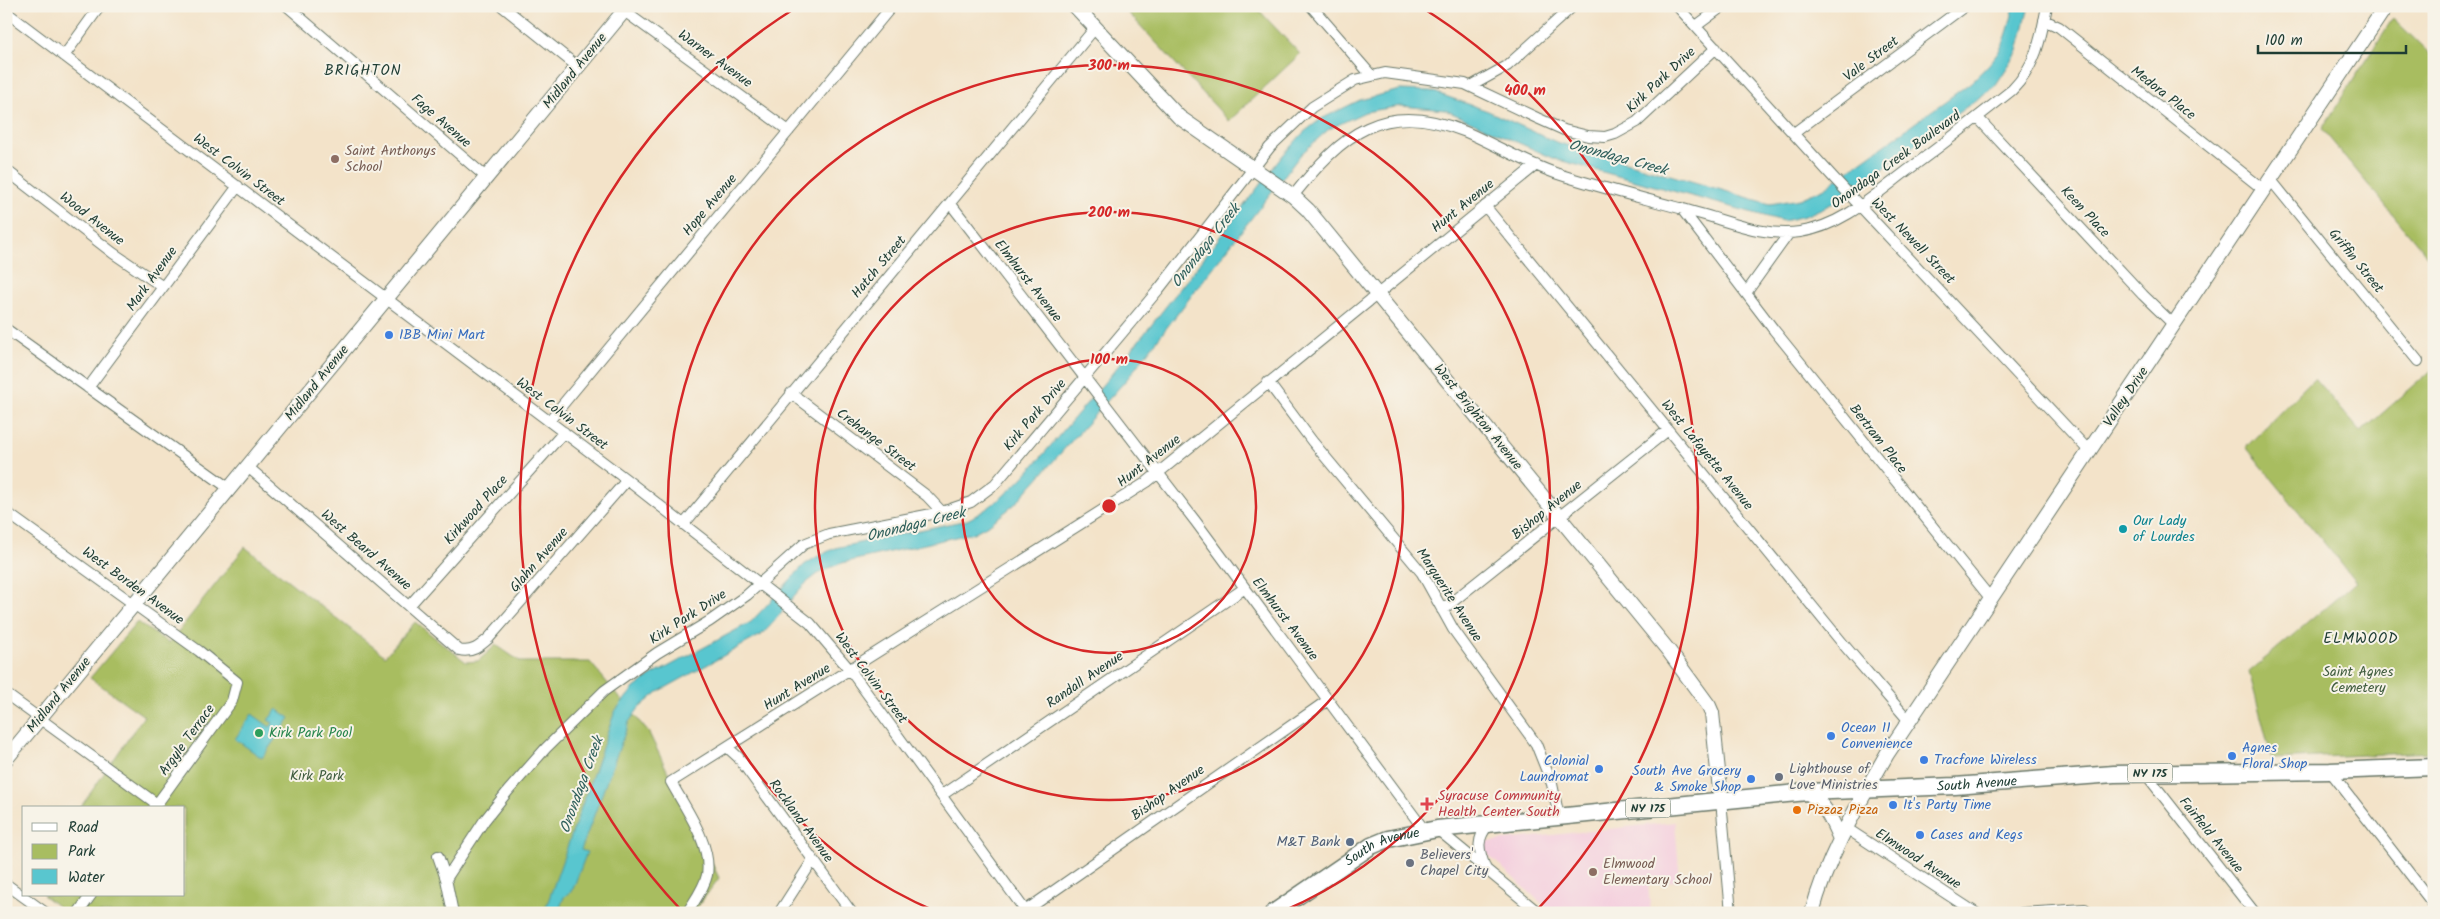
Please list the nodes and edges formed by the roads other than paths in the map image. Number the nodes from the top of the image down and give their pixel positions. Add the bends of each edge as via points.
1 (100, 6) edge
2 (287, 6) edge
3 (502, 6) edge
4 (1075, 6) edge
5 (1312, 6) edge
6 (1573, 6) edge
7 (1678, 6) edge
8 (1723, 6) edge
9 (1964, 6) edge
10 (2047, 6) edge
11 (2386, 6) edge
12 (889, 7) edge
13 (626, 9) edge
14 (6, 12) edge
15 (2044, 20) junction
16 (1696, 26) junction
17 (1095, 28) junction
18 (1716, 48) junction
19 (64, 56) junction
20 (578, 67) junction
21 (1371, 75) junction
22 (1471, 86) junction
23 (1978, 118) junction
24 (789, 131) junction
25 (1794, 133) junction
26 (1536, 165) junction
27 (6, 170) edge
28 (1257, 171) junction
29 (487, 178) junction
30 (2267, 185) junction
31 (238, 186) junction
32 (1288, 193) junction
33 (950, 202) junction
34 (1485, 206) junction
35 (1860, 206) junction
36 (1681, 208) junction
37 (1789, 233) junction
38 (163, 288) junction
39 (1746, 293) junction
40 (1377, 294) junction
41 (386, 299) junction
42 (2174, 325) junction
43 (6, 329) edge
44 (2418, 361) dead end
45 (1085, 377) junction
46 (1268, 382) junction
47 (88, 388) junction
48 (791, 393) junction
49 (549, 421) junction
50 (1668, 430) junction
51 (564, 432) junction
52 (2090, 451) junction
53 (248, 467) junction
54 (1157, 474) junction
55 (627, 480) junction
56 (230, 489) junction
57 (6, 512) edge
58 (942, 512) junction
59 (1560, 517) junction
60 (684, 524) junction
61 (760, 584) junction
62 (1245, 588) junction
63 (1991, 599) junction
64 (135, 604) junction
65 (409, 606) junction
66 (1442, 610) junction
67 (467, 652) joint
68 (850, 670) junction
69 (238, 686) joint
70 (6, 694) edge
71 (1328, 700) junction
72 (40, 718) junction
73 (1909, 721) junction
74 (727, 746) junction
75 (6, 759) edge
76 (2434, 766) edge
77 (2330, 771) junction
78 (2145, 774) junction
79 (1866, 789) junction
80 (1807, 792) junction
81 (942, 796) junction
82 (1721, 800) junction
83 (156, 806) edge
84 (1559, 817) junction
85 (1489, 824) junction
86 (1431, 830) junction
87 (1843, 834) junction
88 (438, 856) dead end
89 (813, 860) junction
90 (1485, 868) junction
91 (446, 878) junction
92 (6, 884) edge
93 (22, 896) edge
94 (23, 896) edge
95 (90, 896) edge
96 (2434, 905) edge
97 (1280, 911) edge
98 (1026, 912) edge
99 (1975, 912) edge
100 (46, 913) edge
101 (78, 913) edge
102 (453, 913) edge
103 (688, 913) edge
104 (779, 913) edge
105 (852, 913) edge
106 (1539, 913) edge
107 (1731, 913) edge
108 (1812, 913) edge
109 (2022, 913) edge
110 (2089, 913) edge
111 (2256, 913) edge

1 - 19 street
2 - 29 street, Fage Avenue
3 - 20 street
4 - 17 street, West Brighton Avenue
5 - 21 street
6 - 22 street via 1507,66
7 - 16 street, West Newell Street
8 - 16 street
9 - 25 street, Vale Street
10 - 15 street, Onondaga Creek Boulevard
11 - 30 street, Valley Drive
12 - 24 street, Hope Avenue
13 - 20 street, Midland Avenue
13 - 24 street, Warner Avenue
14 - 19 street, West Colvin Street
15 - 23 street, Onondaga Creek Boulevard via 2032,64 2023,79
15 - 30 street, Medora Place via 2059,26
16 - 18 street, West Newell Street
17 - 28 street, West Brighton Avenue via 1179,117
17 - 33 street, Hatch Street
18 - 22 street, Kirk Park Drive via 1637,122 1626,130 1605,137 1564,130
18 - 25 street, West Newell Street
19 - 31 street, West Colvin Street
20 - 29 street, Midland Avenue
21 - 22 street, Kirk Park Drive via 1385,73
21 - 28 street, Kirk Park Drive via 1355,80 1312,107 1270,147
23 - 35 street, Onondaga Creek Boulevard
23 - 42 street, Keen Place
24 - 49 street, Hope Avenue
25 - 35 street, West Newell Street
26 - 32 street, Onondaga Creek Boulevard via 1447,125 1414,119 1388,121 1354,133
26 - 34 street, Hunt Avenue
26 - 36 street, Onondaga Creek Boulevard
27 - 38 street, Wood Avenue
28 - 32 street, West Brighton Avenue
28 - 45 street, Kirk Park Drive
29 - 41 street, Midland Avenue
30 - 42 street, Valley Drive
30 - 44 street, Griffin Street
31 - 38 street, Mark Avenue
31 - 41 street, West Colvin Street
32 - 40 street, West Brighton Avenue via 1308,210
33 - 45 street, Elmhurst Avenue
33 - 48 street, Hatch Street
34 - 40 street, Hunt Avenue
34 - 50 street, West Lafayette Avenue
35 - 37 street, Onondaga Creek Boulevard via 1826,225
35 - 52 street, West Newell Street
36 - 37 street, Onondaga Creek Boulevard via 1770,233
36 - 39 street, Bertram Place
37 - 39 street
38 - 47 street, Mark Avenue
39 - 63 street, Bertram Place
40 - 46 street, Hunt Avenue
40 - 59 street, West Brighton Avenue
41 - 49 street, West Colvin Street
41 - 53 street, Midland Avenue
42 - 52 street, Valley Drive
43 - 47 street
45 - 54 street, Elmhurst Avenue
45 - 58 street, Kirk Park Drive via 995,484 971,502
46 - 54 street, Hunt Avenue
46 - 66 street, Marguerite Avenue via 1312,441 1422,573
47 - 56 street
48 - 58 street, Crehange Street via 927,496
48 - 60 street, Hatch Street
49 - 51 street, West Colvin Street
50 - 59 street, Bishop Avenue
50 - 73 street, West Lafayette Avenue
51 - 55 street, West Colvin Street
51 - 65 street, Kirkwood Place
52 - 63 street, Valley Drive
53 - 56 street, Midland Avenue
53 - 65 street, West Beard Avenue
54 - 62 street, Elmhurst Avenue
54 - 68 street, Hunt Avenue via 1121,500
55 - 60 street, West Colvin Street
55 - 67 street, Glahn Avenue via 489,638
56 - 64 street, Midland Avenue
57 - 64 street, West Borden Avenue
58 - 61 street, Kirk Park Drive via 813,540 788,556
59 - 66 street, Bishop Avenue
59 - 82 street, West Brighton Avenue via 1710,706
60 - 61 street, West Colvin Street
61 - 68 street, West Colvin Street via 810,623
61 - 91 street, Kirk Park Drive via 710,621 604,690 508,791 484,820
62 - 71 street, Elmhurst Avenue
62 - 81 street, Randall Avenue
63 - 73 street, Valley Drive
64 - 69 street, West Borden Avenue via 233,676
64 - 72 street, Midland Avenue
65 - 67 street, West Beard Avenue via 459,650
66 - 84 street, Marguerite Avenue via 1536,744 1552,784
68 - 74 street, Hunt Avenue
68 - 81 street, West Colvin Street
69 - 83 street, Argyle Terrace via 232,701
70 - 72 street
71 - 86 street, Elmhurst Avenue
71 - 98 street, Bishop Avenue
72 - 75 street, Midland Avenue
72 - 83 street
73 - 79 street, Valley Drive
74 - 89 street, Rockland Avenue
74 - 103 street, Hunt Avenue via 672,782 706,855 707,874
76 - 77 main road, South Avenue / NY 175
77 - 78 main road, South Avenue / NY 175
77 - 96 street
78 - 79 main road, South Avenue / NY 175
78 - 111 street, Fairfield Avenue
79 - 80 main road, South Avenue / NY 175
79 - 87 street, Valley Drive
80 - 82 main road, South Avenue / NY 175
80 - 87 street via 1817,799
81 - 98 street, West Colvin Street
82 - 84 main road, South Avenue / NY 175
82 - 107 street, West Brighton Avenue
84 - 85 main road, South Avenue / NY 175
85 - 86 main road, South Avenue / NY 175
85 - 90 street via 1479,838 1478,849
86 - 90 street, Elmhurst Avenue
86 - 97 main road, South Avenue / NY 175 via 1371,846
87 - 99 street, Elmwood Avenue
87 - 108 street, Valley Drive via 1818,889
88 - 91 street
89 - 104 street
89 - 105 street, Rockland Avenue
90 - 106 street, Elmhurst Avenue
91 - 102 street
92 - 93 street
94 - 100 street
95 - 101 street
109 - 110 street via 2066,908 2085,909

